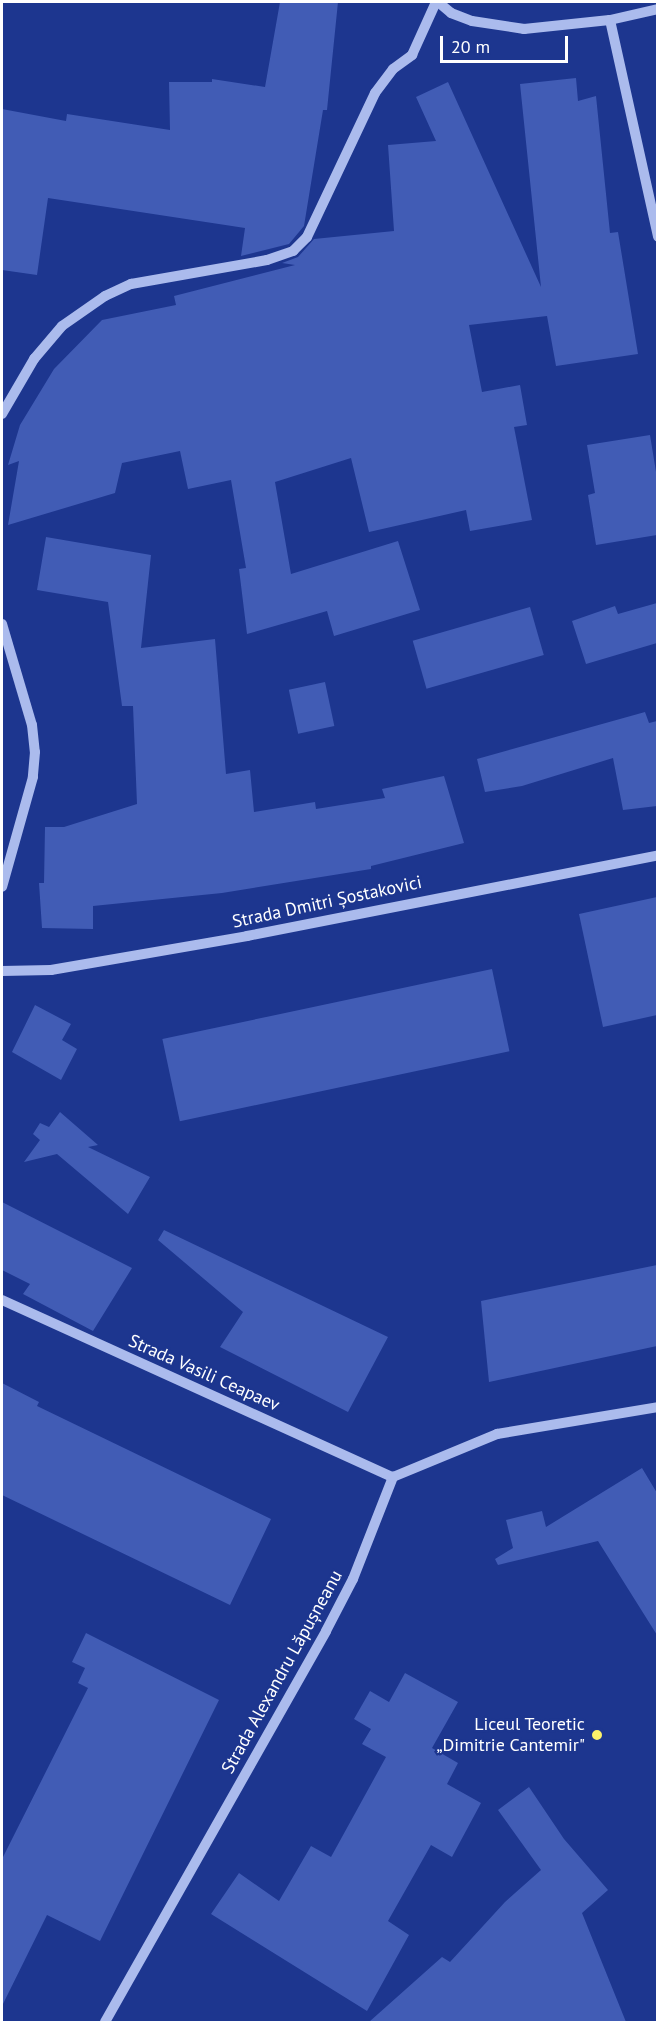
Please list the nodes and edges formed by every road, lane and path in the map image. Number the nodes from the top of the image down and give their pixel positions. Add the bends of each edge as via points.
1 (437, 2) edge
2 (657, 9) edge
3 (610, 20) junction
4 (657, 237) edge
5 (2, 414) edge
6 (2, 624) edge
7 (657, 855) edge
8 (2, 887) edge
9 (2, 971) edge
10 (2, 1300) edge
11 (657, 1407) edge
12 (393, 1477) junction
13 (105, 2022) edge

1 - 3 street via 472,21 524,29
1 - 5 street via 412,55 393,69 375,93 307,237 293,251 267,260 131,284 105,296 62,326 34,359
2 - 3 street
3 - 4 street
6 - 8 street via 32,725 35,752 33,777
7 - 9 street, Strada Dmitri Șostakovici via 247,936 51,970
10 - 12 street, Strada Vasili Ceapaev
11 - 12 street via 497,1434
12 - 13 street, Strada Alexandru Lăpușneanu via 353,1579 326,1631

